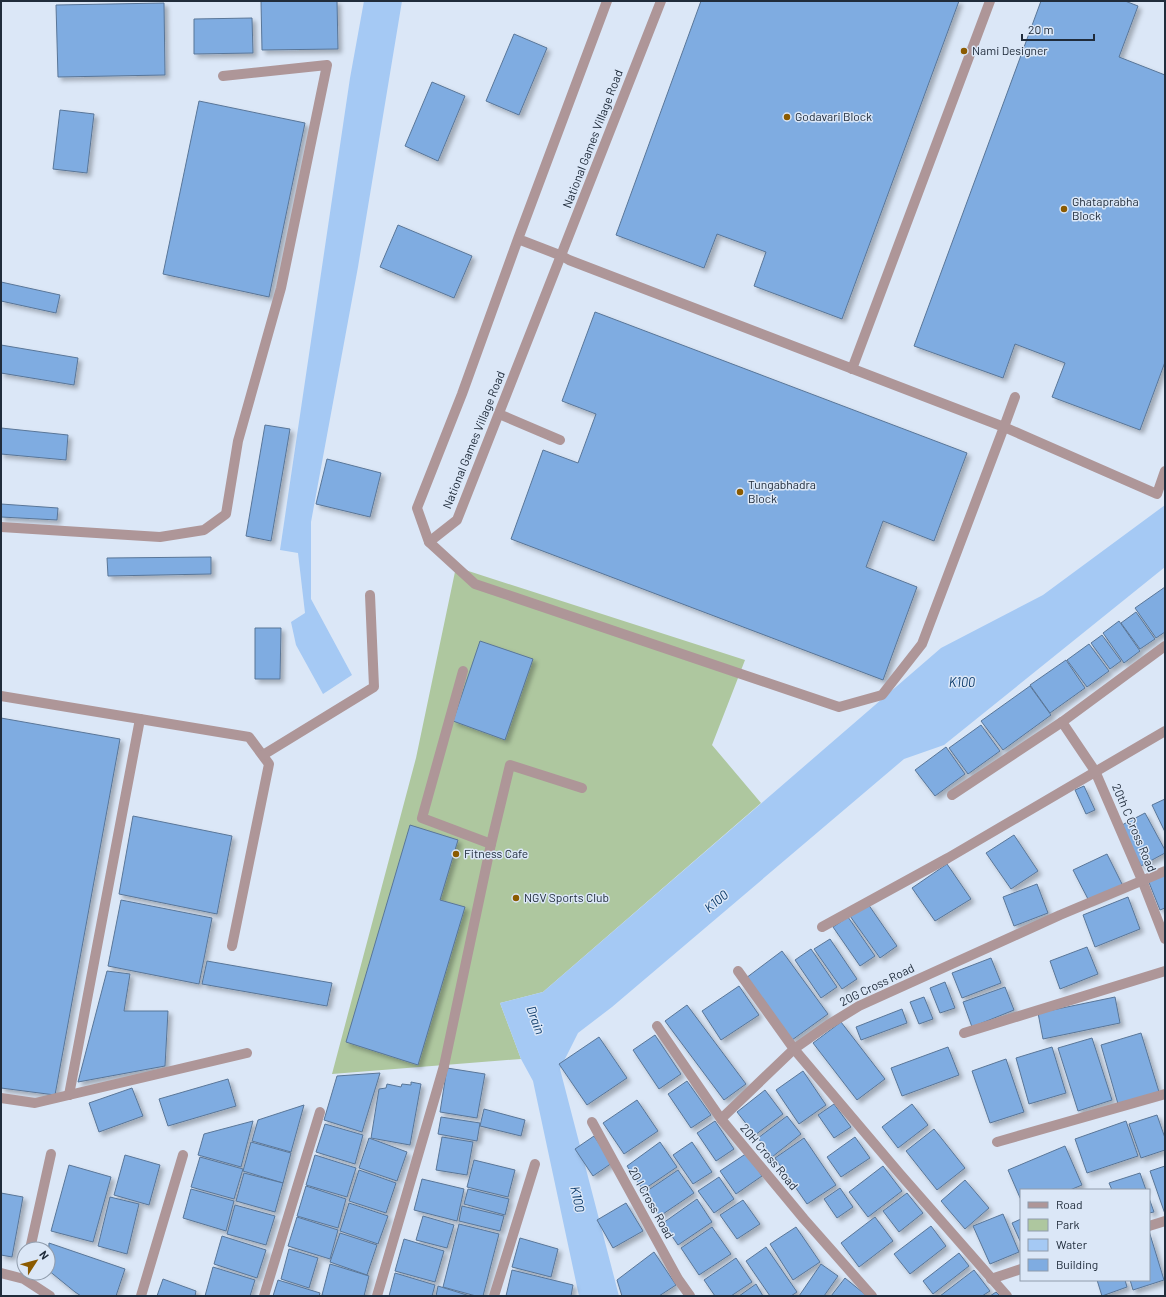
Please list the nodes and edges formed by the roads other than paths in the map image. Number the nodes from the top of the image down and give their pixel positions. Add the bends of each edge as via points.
1 (607, 1) edge
2 (661, 1) edge
3 (990, 1) edge
4 (223, 76) dead end
5 (518, 239) junction
6 (562, 256) junction
7 (852, 369) junction
8 (1015, 397) dead end
9 (499, 414) junction
10 (1004, 427) junction
11 (560, 440) dead end
12 (1165, 471) edge
13 (1, 527) edge
14 (429, 542) junction
15 (370, 595) dead end
16 (1165, 646) edge
17 (463, 671) dead end
18 (1, 696) edge
19 (140, 719) junction
20 (1062, 722) junction
21 (1165, 731) edge
22 (263, 755) junction
23 (1095, 771) junction
24 (582, 788) dead end
25 (952, 795) dead end
26 (491, 844) junction
27 (1165, 871) edge
28 (1142, 880) junction
29 (822, 927) dead end
30 (1165, 939) edge
31 (232, 946) dead end
32 (738, 971) dead end
33 (1165, 971) edge
34 (657, 1026) dead end
35 (964, 1033) dead end
36 (794, 1049) junction
37 (247, 1053) dead end
38 (1165, 1094) edge
39 (69, 1095) junction
40 (1, 1098) edge
41 (320, 1112) dead end
42 (721, 1119) junction
43 (592, 1122) dead end
44 (997, 1142) dead end
45 (51, 1154) dead end
46 (183, 1154) dead end
47 (535, 1164) dead end
48 (1165, 1221) edge
49 (1150, 1226) edge
50 (32, 1241) edge
51 (1020, 1269) edge
52 (1, 1273) edge
53 (16, 1275) edge
54 (991, 1279) junction
55 (30, 1281) edge
56 (50, 1296) edge
57 (140, 1296) edge
58 (264, 1296) edge
59 (377, 1296) edge
60 (494, 1296) edge
61 (690, 1296) edge
62 (872, 1296) edge
63 (1007, 1296) edge

1 - 5 street
2 - 6 street, National Games Village Road
3 - 7 street
4 - 13 street via 327,66 281,288 238,441 226,514 204,530 160,537
5 - 6 street
5 - 14 street via 462,394 417,508
6 - 7 street
6 - 9 street, National Games Village Road
7 - 10 street
8 - 10 street
9 - 11 street
9 - 14 street, National Games Village Road via 457,520
10 - 12 street via 1157,494
10 - 14 street via 922,644 882,695 839,707 475,584
15 - 22 street via 374,687
16 - 20 street
17 - 26 street via 422,818
18 - 19 street
19 - 22 street via 249,737
19 - 39 street
20 - 23 street, 20th C Cross Road
20 - 25 street
21 - 23 street
22 - 31 street via 269,764
23 - 28 street, 20th C Cross Road
23 - 29 street via 948,858
24 - 26 street via 510,765
26 - 59 street via 444,1066
27 - 28 street, 20G Cross Road
28 - 30 street, 20th C Cross Road
28 - 36 street, 20G Cross Road via 859,1006
32 - 36 street
33 - 35 street
34 - 42 street, 20H Cross Road
36 - 42 street, 20G Cross Road
36 - 54 street
37 - 39 street
38 - 44 street
39 - 40 street via 34,1103
41 - 58 street
42 - 62 street, 20H Cross Road
43 - 61 street, 20 I Cross Road via 678,1279
45 - 50 street
46 - 57 street
47 - 60 street
48 - 49 street
51 - 54 street
52 - 53 street
54 - 63 street
55 - 56 street

